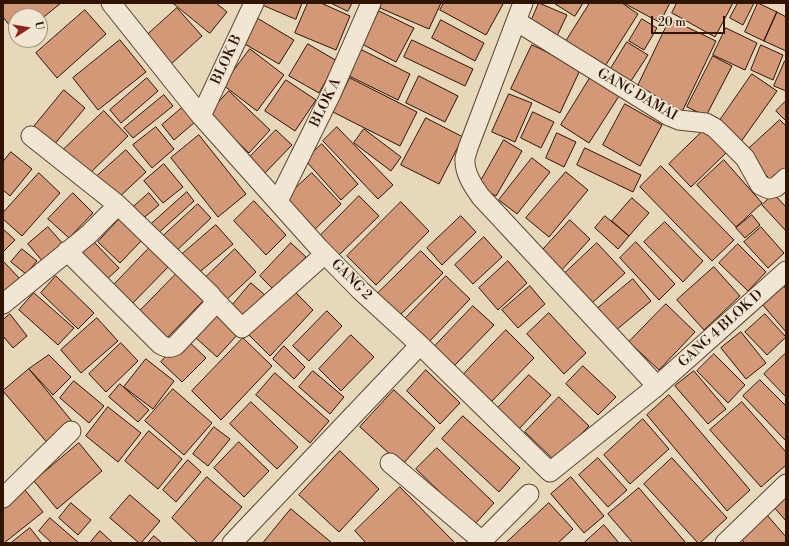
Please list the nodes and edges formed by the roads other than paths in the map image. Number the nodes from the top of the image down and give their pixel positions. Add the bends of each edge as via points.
1 (112, 3) edge
2 (254, 3) edge
3 (371, 3) edge
4 (523, 3) edge
5 (516, 21) junction
6 (201, 116) junction
7 (31, 136) dead end
8 (786, 178) edge
9 (278, 201) junction
10 (118, 204) junction
11 (67, 251) junction
12 (325, 254) junction
13 (786, 272) edge
14 (213, 298) junction
15 (3, 304) edge
16 (420, 345) junction
17 (657, 386) junction
18 (71, 431) dead end
19 (390, 463) dead end
20 (786, 484) edge
21 (529, 494) dead end
22 (3, 498) edge
23 (481, 542) edge
24 (232, 543) edge
25 (725, 543) edge

1 - 6 street, GANG 2
2 - 6 street, BLOK B
3 - 9 street, BLOK A via 331,94
4 - 5 street
5 - 8 street, GANG DAMAI via 669,116 710,125 745,158 760,185 770,189
5 - 17 street via 468,148 465,159 470,180 482,198
6 - 9 street, GANG 2
7 - 10 street
9 - 12 street, GANG 2
10 - 11 street via 88,235
10 - 14 street
11 - 14 street via 164,347 176,345 211,308
11 - 15 street
12 - 14 street via 242,328
12 - 16 street, GANG 2
13 - 17 street, GANG 4 BLOK D
16 - 17 street, GANG 2 via 550,472
16 - 24 street
18 - 22 street
19 - 23 street
20 - 25 street
21 - 23 street

